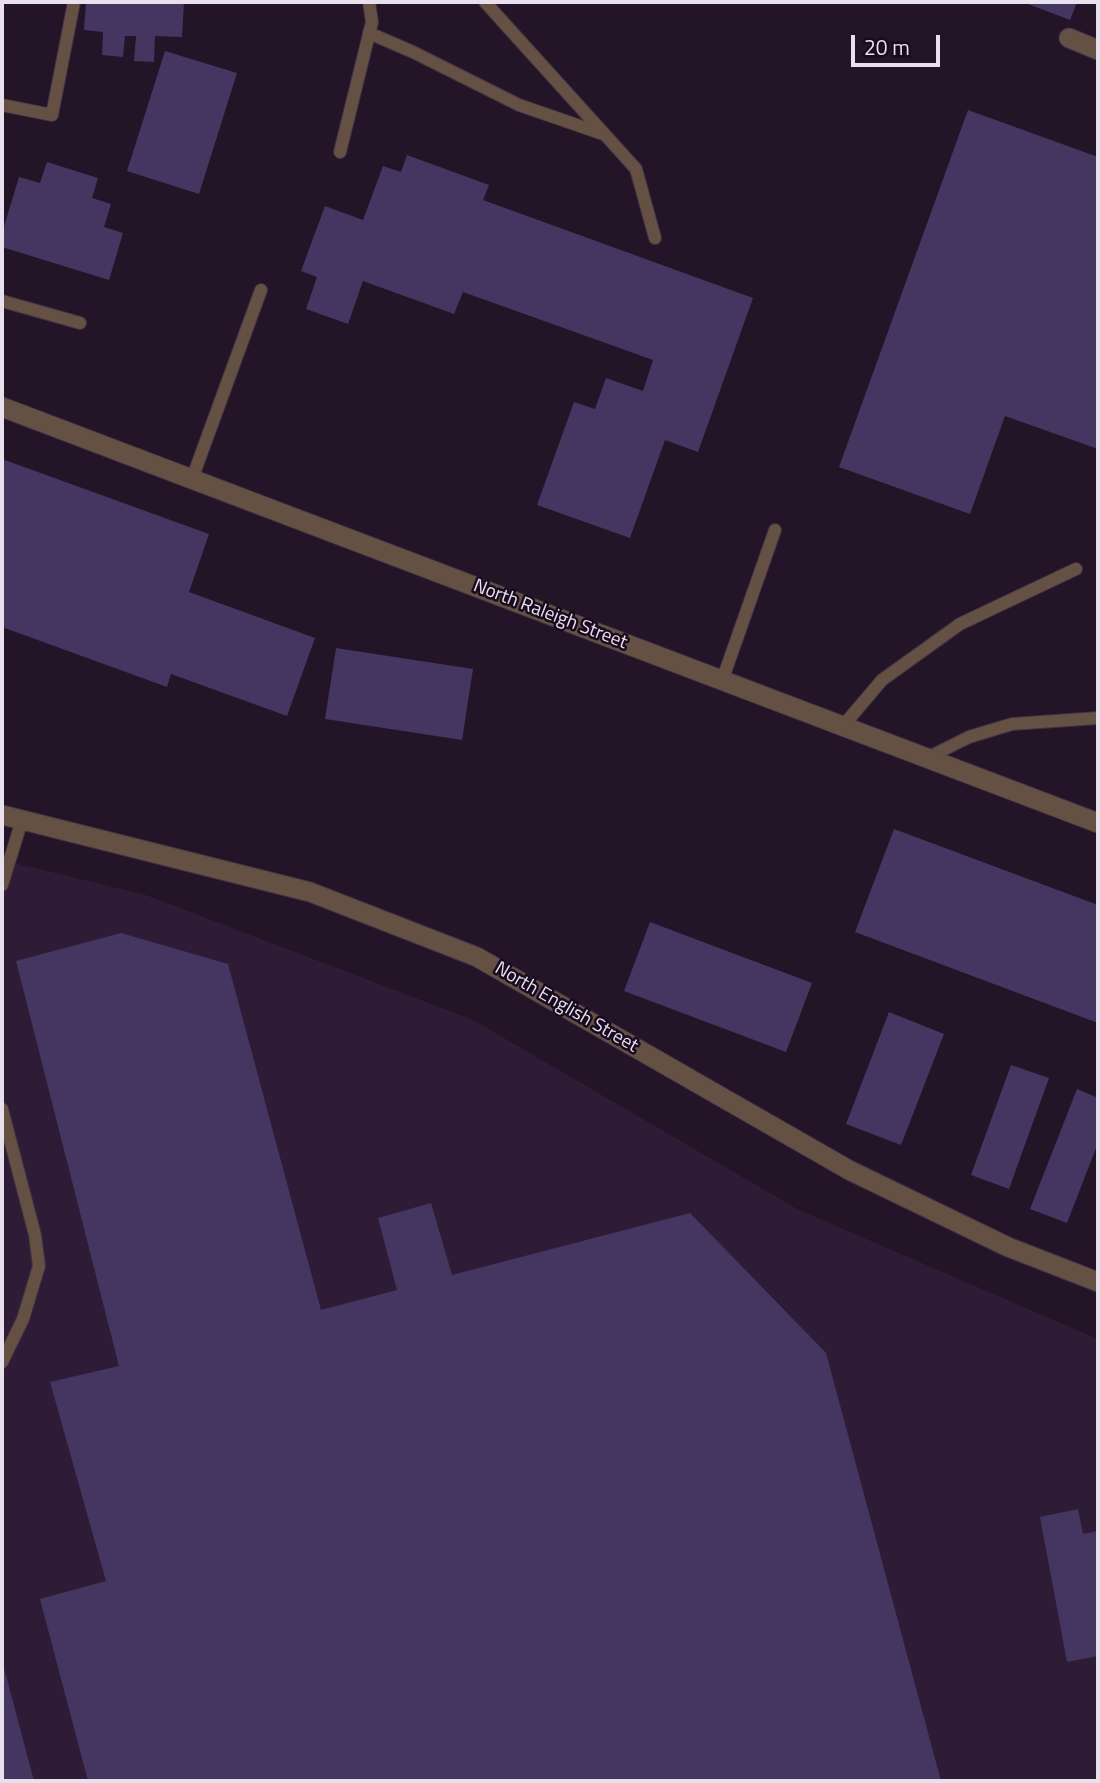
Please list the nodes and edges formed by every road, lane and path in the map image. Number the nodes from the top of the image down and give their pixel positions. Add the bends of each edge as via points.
1 (74, 2) edge
2 (369, 2) edge
3 (485, 2) edge
4 (369, 33) junction
5 (1069, 38) dead end
6 (1098, 50) edge
7 (2, 105) edge
8 (605, 135) junction
9 (340, 152) dead end
10 (654, 239) dead end
11 (261, 290) dead end
12 (2, 301) edge
13 (80, 323) dead end
14 (2, 407) edge
15 (192, 479) junction
16 (775, 530) dead end
17 (1076, 569) dead end
18 (722, 681) junction
19 (1098, 718) edge
20 (843, 726) junction
21 (927, 758) junction
22 (2, 816) edge
23 (22, 820) junction
24 (1098, 823) edge
25 (2, 885) edge
26 (2, 1109) edge
27 (1098, 1282) edge
28 (2, 1362) edge

1 - 7 lane via 51,115
2 - 4 lane
3 - 8 lane
4 - 8 lane via 519,105
4 - 9 lane
5 - 6 street
8 - 10 lane via 636,169
11 - 15 lane
12 - 13 lane
14 - 15 street, North Raleigh Street
15 - 18 street, North Raleigh Street
16 - 18 lane
17 - 20 lane via 960,624 882,680
18 - 20 street, North Raleigh Street
19 - 21 lane via 1012,724 969,737
20 - 21 street, North Raleigh Street
21 - 24 street, North Raleigh Street
22 - 23 street, North English Street
23 - 25 lane
23 - 27 street, North English Street via 310,892 477,957 849,1170 1008,1247
26 - 28 lane via 39,1266 23,1319

